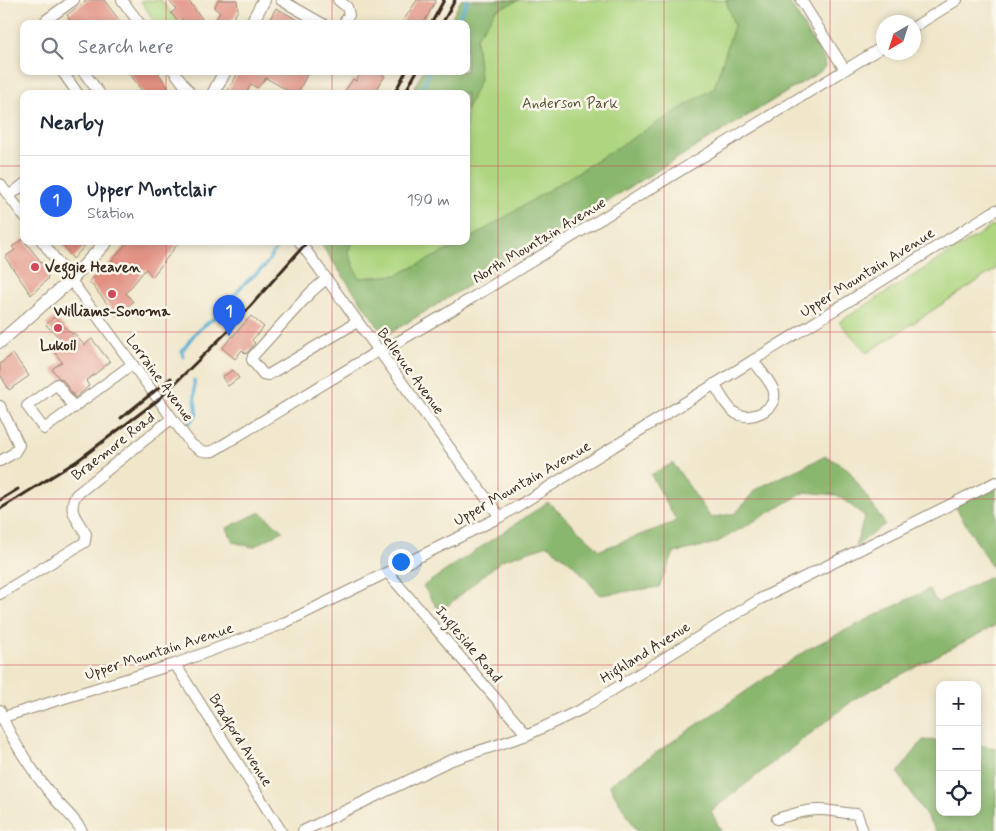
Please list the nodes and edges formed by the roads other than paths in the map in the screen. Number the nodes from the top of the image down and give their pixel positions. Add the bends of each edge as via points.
1 (74, 0) edge
2 (264, 0) edge
3 (281, 0) edge
4 (338, 0) edge
5 (802, 0) edge
6 (957, 0) edge
7 (126, 1) edge
8 (47, 20) edge
9 (138, 20) edge
10 (253, 20) edge
11 (316, 20) edge
12 (345, 20) edge
13 (921, 23) edge
14 (876, 51) edge
15 (845, 70) junction
16 (65, 75) edge
17 (86, 75) edge
18 (177, 75) edge
19 (224, 75) edge
20 (75, 90) edge
21 (97, 90) edge
22 (188, 90) edge
23 (215, 90) edge
24 (0, 184) edge
25 (20, 187) edge
26 (9, 196) junction
27 (996, 210) edge
28 (20, 211) edge
29 (45, 245) edge
30 (103, 245) edge
31 (302, 245) edge
32 (326, 279) junction
33 (71, 280) junction
34 (357, 322) junction
35 (0, 342) edge
36 (378, 351) junction
37 (754, 360) junction
38 (132, 364) junction
39 (714, 384) junction
40 (0, 406) edge
41 (74, 408) junction
42 (171, 419) junction
43 (207, 453) joint
44 (0, 461) edge
45 (996, 482) edge
46 (500, 517) junction
47 (388, 573) junction
48 (0, 594) edge
49 (176, 664) junction
50 (1, 715) edge
51 (527, 735) junction
52 (777, 819) dead end
53 (82, 831) edge
54 (281, 831) edge
55 (303, 831) edge
56 (863, 831) edge

1 - 8 street
2 - 10 main road
3 - 11 street
4 - 12 street via 347,7
5 - 15 street
6 - 13 street
7 - 9 street
14 - 15 street, North Mountain Avenue
15 - 36 street, North Mountain Avenue via 444,315
16 - 20 street
17 - 21 street
18 - 22 street
19 - 23 main road
24 - 26 street
25 - 26 street
26 - 28 street
27 - 37 street, Upper Mountain Avenue
29 - 33 street, Lorraine Avenue
30 - 33 main road
31 - 32 street, Bellevue Avenue
32 - 34 street, Bellevue Avenue
32 - 34 street via 252,360 263,374 268,375
33 - 35 main road
33 - 38 street, Lorraine Avenue
34 - 36 street, Bellevue Avenue
36 - 43 street, North Mountain Avenue
36 - 46 street, Bellevue Avenue
37 - 39 street, Upper Mountain Avenue
37 - 39 street via 774,391 766,410 751,416 736,414
38 - 41 street
38 - 42 street, Lorraine Avenue
39 - 46 street, Upper Mountain Avenue
40 - 44 street via 19,445 14,453
41 - 41 street via 44,429 27,406 57,384
42 - 43 street, Lorraine Avenue via 191,444
42 - 48 street, Braemore Road via 76,495 71,503 72,510 86,534 85,542
45 - 51 street, Highland Avenue via 760,599 582,709
46 - 47 street, Upper Mountain Avenue
47 - 49 street, Upper Mountain Avenue via 280,626
47 - 51 street, Ingleside Road
49 - 50 street, Upper Mountain Avenue
49 - 54 street, Bradford Avenue
50 - 53 street via 21,752
51 - 55 street, Highland Avenue via 449,761
52 - 56 street via 820,810 857,814

